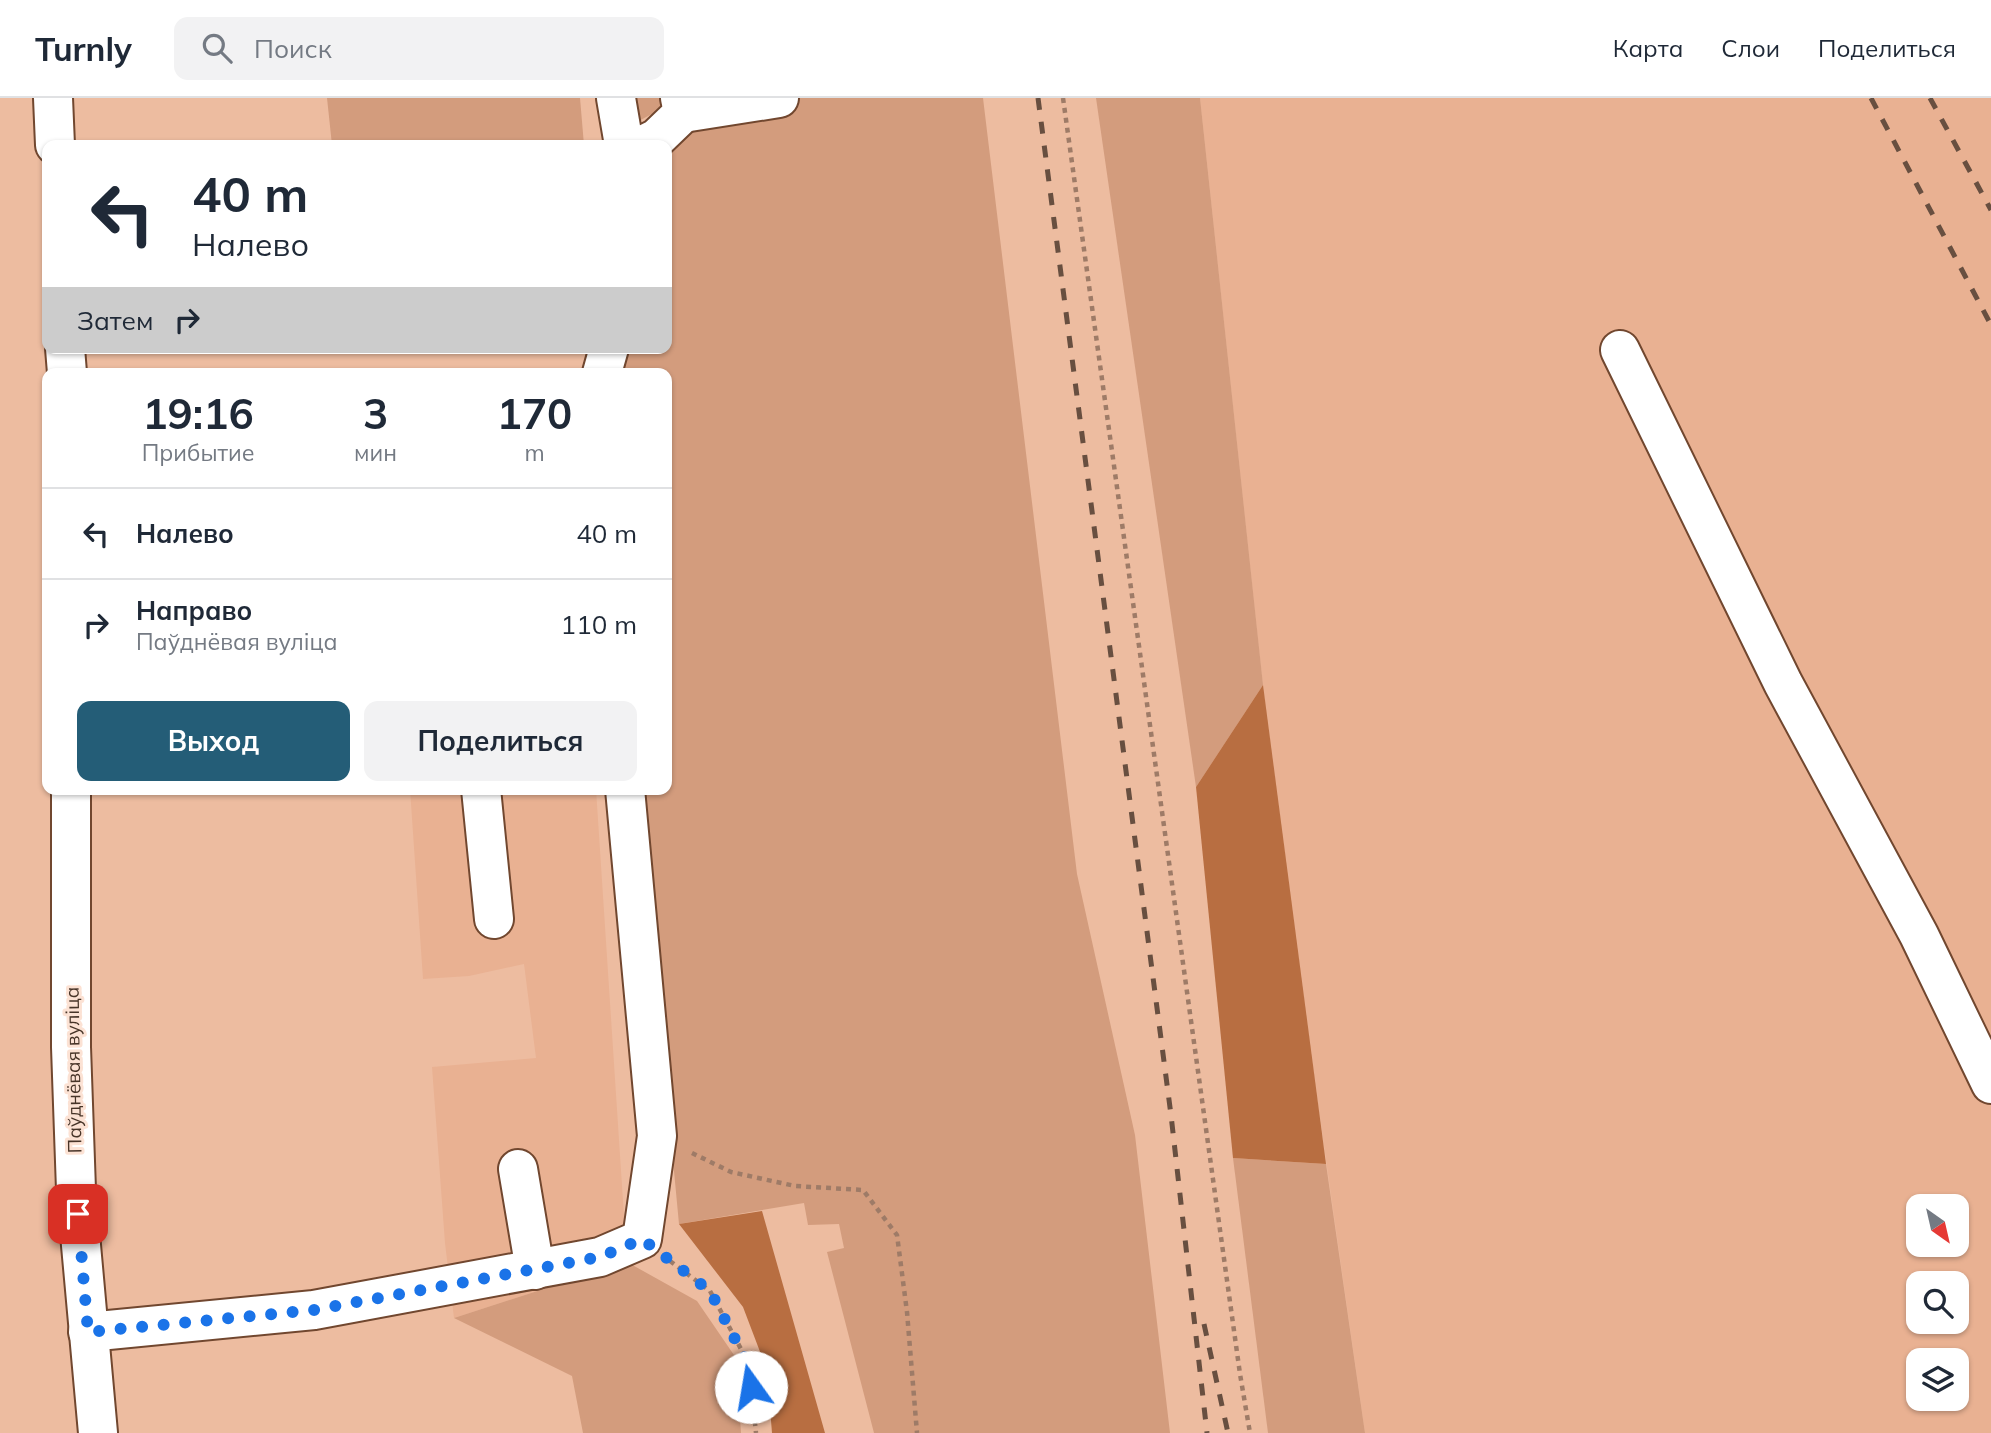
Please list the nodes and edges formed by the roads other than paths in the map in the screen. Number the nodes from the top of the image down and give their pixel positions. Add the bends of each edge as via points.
1 (53, 98) edge
2 (616, 98) edge
3 (779, 98) edge
4 (681, 106) edge
5 (55, 140) edge
6 (623, 140) edge
7 (653, 140) edge
8 (1620, 350) dead end
9 (71, 795) edge
10 (482, 795) edge
11 (626, 795) edge
12 (494, 919) dead end
13 (1991, 1084) edge
14 (518, 1168) dead end
15 (535, 1270) junction
16 (88, 1332) junction
17 (98, 1433) edge

1 - 5 street
2 - 6 street
3 - 4 street
4 - 7 street
8 - 13 street via 1783,682 1919,935
9 - 16 street, Паўднёвая вуліца via 71,1060
10 - 12 street
11 - 15 street via 657,1136 642,1239 600,1257
14 - 15 street
15 - 16 street via 314,1310
16 - 17 street, Паўднёвая вуліца

